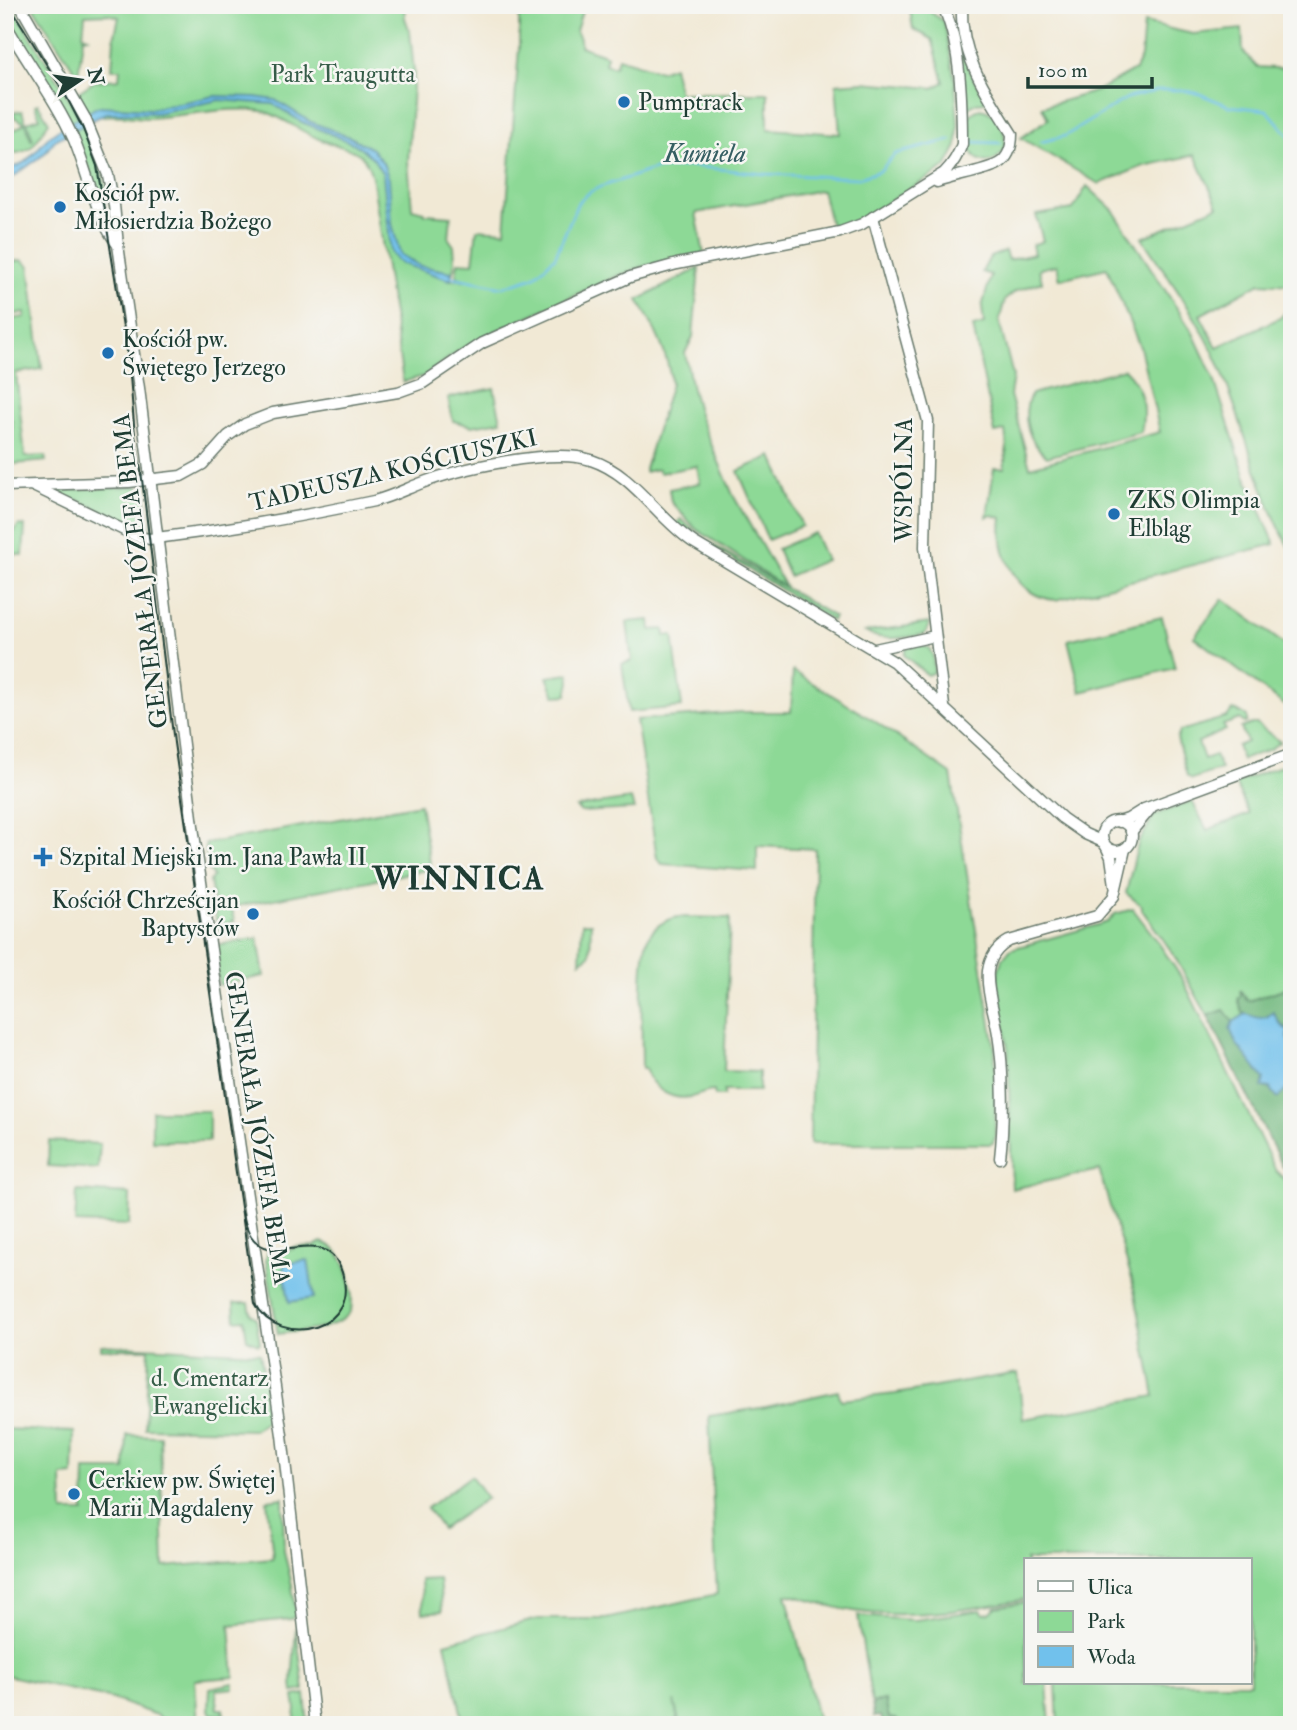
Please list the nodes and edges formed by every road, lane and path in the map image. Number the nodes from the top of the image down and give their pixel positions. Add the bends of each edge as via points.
1 (20, 5) edge
2 (962, 6) edge
3 (941, 8) edge
4 (5, 23) edge
5 (921, 188) junction
6 (114, 205) junction
7 (101, 212) junction
8 (873, 217) junction
9 (118, 245) junction
10 (150, 480) junction
11 (5, 486) edge
12 (33, 486) junction
13 (156, 538) junction
14 (935, 636) junction
15 (875, 649) junction
16 (944, 706) junction
17 (1292, 754) edge
18 (1153, 806) junction
19 (1119, 821) junction
20 (1105, 827) junction
21 (1077, 828) junction
22 (1131, 832) junction
23 (1105, 845) junction
24 (1125, 849) junction
25 (1115, 888) junction
26 (1000, 1158) dead end
27 (315, 1725) edge

1 - 6 street, GENERAŁA JÓZEFA BEMA via 85,118
2 - 3 street via 954,11
2 - 5 street via 974,69 1012,134 1007,156 998,164
3 - 5 street via 958,69 962,144 951,167
4 - 7 street, GENERAŁA JÓZEFA BEMA via 68,128
5 - 8 street
6 - 7 street
6 - 9 street, GENERAŁA JÓZEFA BEMA
7 - 9 street, GENERAŁA JÓZEFA BEMA
8 - 10 street via 825,236 641,273 482,344 423,383 398,392 255,419 190,472
8 - 14 street, WSPÓLNA via 928,421 925,547
9 - 10 street, GENERAŁA JÓZEFA BEMA
10 - 12 street
10 - 13 street, GENERAŁA JÓZEFA BEMA
11 - 12 street
12 - 13 street via 136,536
13 - 15 street, TADEUSZA KOŚCIUSZKI via 375,500 448,475 504,463 554,455 581,457 620,475 693,542
13 - 27 street, GENERAŁA JÓZEFA BEMA via 201,889 282,1435
14 - 15 street
14 - 16 street, WSPÓLNA
15 - 16 street, TADEUSZA KOŚCIUSZKI
16 - 21 street, TADEUSZA KOŚCIUSZKI
17 - 18 street
18 - 19 street
18 - 22 street
19 - 20 street
19 - 22 street
20 - 21 street
20 - 23 street
21 - 23 street, TADEUSZA KOŚCIUSZKI
22 - 24 street
23 - 24 street via 1114,851
23 - 25 street
24 - 25 street
25 - 26 street via 1097,916 1009,941 990,961 988,980 1000,1047

